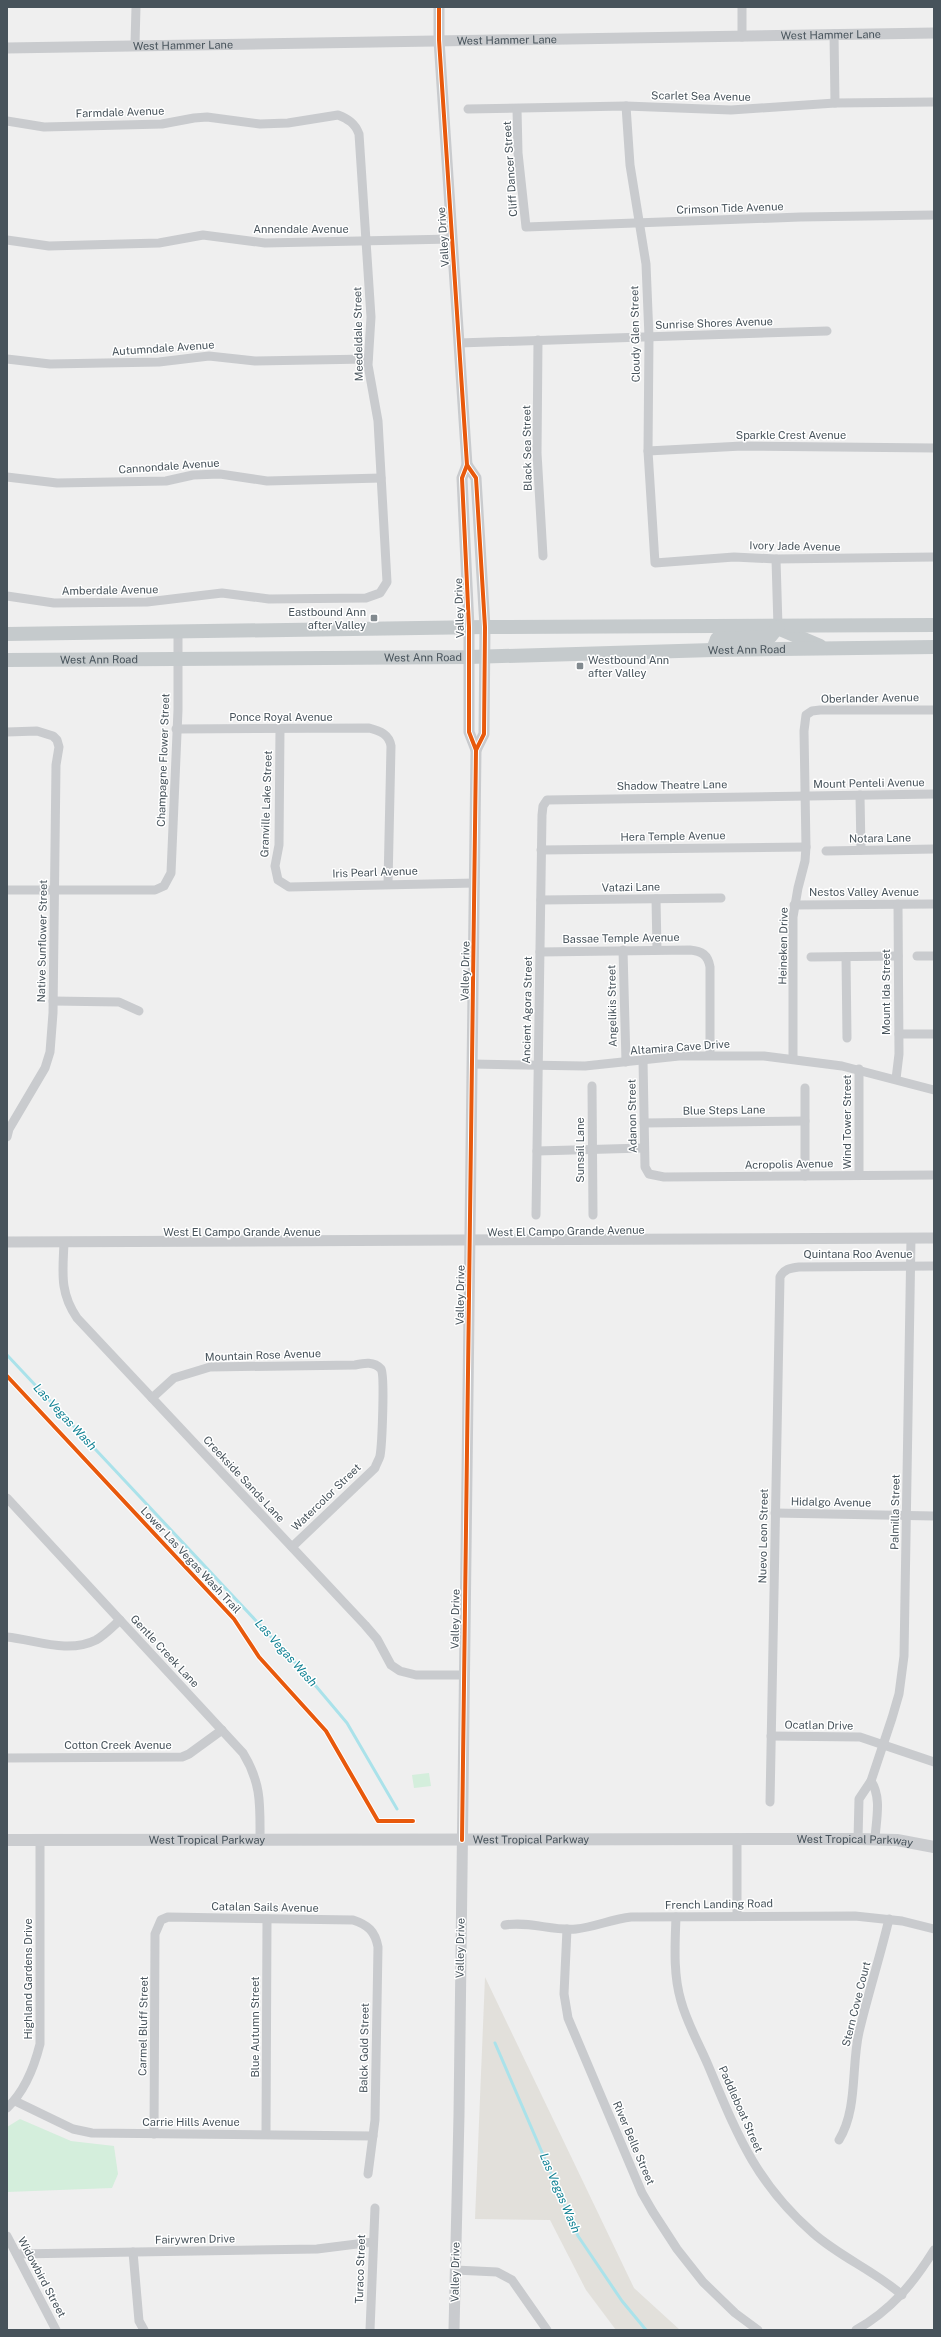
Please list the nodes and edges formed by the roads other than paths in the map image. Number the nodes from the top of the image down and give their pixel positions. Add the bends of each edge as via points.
1 (136, 7) edge
2 (439, 7) edge
3 (742, 7) edge
4 (934, 33) edge
5 (834, 34) junction
6 (742, 37) junction
7 (439, 40) junction
8 (135, 44) junction
9 (7, 48) edge
10 (934, 102) edge
11 (835, 103) junction
12 (626, 106) junction
13 (468, 109) dead end
14 (518, 109) junction
15 (7, 121) edge
16 (352, 122) joint
17 (934, 215) edge
18 (638, 224) junction
19 (526, 227) joint
20 (452, 239) junction
21 (7, 240) edge
22 (366, 240) junction
23 (827, 331) dead end
24 (649, 337) junction
25 (538, 340) junction
26 (459, 343) junction
27 (7, 359) edge
28 (368, 359) junction
29 (934, 448) edge
30 (648, 451) junction
31 (467, 465) junction
32 (7, 477) edge
33 (381, 478) junction
34 (543, 556) dead end
35 (934, 558) edge
36 (776, 559) junction
37 (655, 564) joint
38 (380, 593) joint
39 (7, 596) edge
40 (934, 626) edge
41 (469, 627) junction
42 (485, 627) junction
43 (778, 627) junction
44 (178, 633) junction
45 (7, 634) edge
46 (934, 647) edge
47 (830, 649) junction
48 (713, 650) junction
49 (469, 657) junction
50 (485, 657) junction
51 (178, 658) junction
52 (7, 660) edge
53 (934, 710) edge
54 (806, 715) joint
55 (176, 729) junction
56 (280, 729) junction
57 (7, 732) edge
58 (476, 750) junction
59 (860, 794) junction
60 (934, 794) edge
61 (805, 796) junction
62 (543, 806) joint
63 (806, 847) junction
64 (934, 849) edge
65 (541, 850) junction
66 (861, 850) junction
67 (826, 851) dead end
68 (278, 880) joint
69 (475, 883) junction
70 (388, 884) junction
71 (7, 890) edge
72 (54, 890) junction
73 (721, 898) dead end
74 (656, 899) junction
75 (541, 900) junction
76 (794, 904) junction
77 (898, 904) junction
78 (934, 904) edge
79 (623, 950) junction
80 (657, 950) junction
81 (540, 952) junction
82 (898, 956) junction
83 (917, 956) dead end
84 (934, 956) edge
85 (811, 957) dead end
86 (846, 957) junction
87 (53, 1001) junction
88 (139, 1011) dead end
89 (899, 1034) junction
90 (934, 1034) edge
91 (847, 1038) dead end
92 (710, 1055) junction
93 (793, 1059) junction
94 (643, 1060) junction
95 (626, 1062) junction
96 (472, 1064) junction
97 (538, 1065) junction
98 (859, 1069) junction
99 (896, 1079) junction
100 (592, 1086) dead end
101 (805, 1088) dead end
102 (934, 1090) edge
103 (805, 1121) junction
104 (644, 1123) junction
105 (7, 1136) edge
106 (644, 1148) junction
107 (592, 1150) junction
108 (537, 1151) junction
109 (647, 1171) joint
110 (859, 1175) junction
111 (934, 1175) edge
112 (805, 1176) junction
113 (536, 1215) dead end
114 (592, 1215) dead end
115 (911, 1238) junction
116 (934, 1238) edge
117 (470, 1241) junction
118 (7, 1242) edge
119 (64, 1242) junction
120 (912, 1266) junction
121 (934, 1266) edge
122 (783, 1271) joint
123 (381, 1370) joint
124 (152, 1398) junction
125 (7, 1498) edge
126 (775, 1513) junction
127 (907, 1516) junction
128 (934, 1516) edge
129 (292, 1547) junction
130 (120, 1620) junction
131 (7, 1637) edge
132 (464, 1675) junction
133 (222, 1730) junction
134 (771, 1736) junction
135 (882, 1745) junction
136 (7, 1758) edge
137 (934, 1762) edge
138 (871, 1781) junction
139 (770, 1802) dead end
140 (859, 1806) junction
141 (877, 1807) junction
142 (737, 1838) junction
143 (858, 1839) junction
144 (875, 1839) junction
145 (7, 1840) edge
146 (40, 1840) junction
147 (462, 1840) junction
148 (897, 1840) junction
149 (260, 1841) junction
150 (934, 1847) edge
151 (934, 1854) edge
152 (737, 1916) junction
153 (676, 1917) junction
154 (889, 1919) junction
155 (161, 1920) joint
156 (267, 1920) junction
157 (504, 1925) dead end
158 (367, 1926) joint
159 (567, 1929) junction
160 (934, 1929) edge
161 (15, 2101) junction
162 (7, 2108) edge
163 (154, 2134) junction
164 (266, 2134) junction
165 (373, 2136) junction
166 (839, 2140) dead end
167 (368, 2174) dead end
168 (374, 2208) dead end
169 (7, 2236) edge
170 (373, 2242) junction
171 (934, 2250) edge
172 (133, 2252) junction
173 (17, 2254) junction
174 (455, 2270) junction
175 (902, 2295) junction
176 (56, 2330) edge
177 (144, 2330) edge
178 (370, 2330) edge
179 (454, 2330) edge
180 (547, 2330) edge
181 (758, 2330) edge
182 (856, 2330) edge

1 - 8 street
2 - 7 street, Valley Drive
3 - 6 street
4 - 5 street, West Hammer Lane
5 - 6 street, West Hammer Lane
5 - 11 street
6 - 7 street, West Hammer Lane
7 - 8 street, West Hammer Lane
7 - 20 street, Valley Drive
8 - 9 street, West Hammer Lane
10 - 11 street, Scarlet Sea Avenue
11 - 12 street, Scarlet Sea Avenue via 730,110
12 - 14 street, Scarlet Sea Avenue
12 - 18 street, Cloudy Glen Street
13 - 14 street, Scarlet Sea Avenue
14 - 19 street, Cliff Dancer Street via 518,153
15 - 16 street, Farmdale Avenue via 44,126 156,125 207,117 260,124 288,123 338,115
16 - 22 street, Meedeldale Street via 359,134
17 - 18 street, Crimson Tide Avenue via 800,217
18 - 19 street, Crimson Tide Avenue
18 - 24 street, Cloudy Glen Street via 646,264
20 - 22 street, Annendale Avenue
20 - 26 street, Valley Drive
21 - 22 street, Annendale Avenue via 49,246 159,243 203,235 264,243
22 - 28 street, Meedeldale Street via 371,317
23 - 24 street, Sunrise Shores Avenue
24 - 25 street, Sunrise Shores Avenue
24 - 30 street, Cloudy Glen Street
25 - 26 street, Sunrise Shores Avenue
25 - 34 street, Black Sea Street via 537,453
26 - 31 street, Valley Drive
27 - 28 street, Autumndale Avenue via 50,364 159,362 209,356 255,361
28 - 33 street, Meedeldale Street via 378,421
29 - 30 street, Sparkle Crest Avenue via 742,446
30 - 37 street, Cloudy Glen Street
31 - 41 street, Valley Drive via 462,478
31 - 42 street, Valley Drive via 476,478
32 - 33 street, Cannondale Avenue via 56,483 166,481 207,474 267,480
33 - 38 street, Meedeldale Street via 387,582
35 - 36 street, Ivory Jade Avenue
36 - 37 street, Ivory Jade Avenue via 734,557
36 - 43 street
38 - 39 street, Amberdale Avenue via 366,598 269,599 212,593 147,602 54,603
40 - 43 main road, West Ann Road
41 - 42 main road, West Ann Road
41 - 44 main road, West Ann Road
41 - 49 street, Valley Drive
42 - 43 main road, West Ann Road
42 - 50 street, Valley Drive
43 - 47 main road via 805,641
43 - 48 main road via 770,637 717,640
44 - 45 main road, West Ann Road
44 - 51 street, Champagne Flower Street
46 - 47 main road, West Ann Road
47 - 48 main road, West Ann Road
48 - 50 main road, West Ann Road
49 - 50 main road, West Ann Road
49 - 51 main road, West Ann Road
49 - 58 street, Valley Drive via 469,732
50 - 58 street, Valley Drive via 484,734
51 - 52 main road, West Ann Road
51 - 55 street, Champagne Flower Street
53 - 54 street, Oberlander Avenue via 820,710
54 - 61 street, Heineken Drive
55 - 56 street, Ponce Royal Avenue
55 - 72 street, Champagne Flower Street via 171,873 164,886 155,890
56 - 68 street, Granville Lake Street via 279,845 275,866
56 - 70 street, Ponce Royal Avenue via 369,728 390,739
57 - 72 street, Native Sunflower Street via 37,732 58,740
58 - 69 street, Valley Drive
59 - 60 street, Mount Penteli Avenue
59 - 61 street, Mount Penteli Avenue
59 - 66 street
61 - 62 street, Shadow Theatre Lane via 553,798 547,800
61 - 63 street, Heineken Drive
62 - 65 street, Ancient Agora Street
63 - 65 street, Hera Temple Avenue
63 - 76 street, Heineken Drive
64 - 66 street, Notara Lane
65 - 75 street, Ancient Agora Street
66 - 67 street, Notara Lane
68 - 70 street, Iris Pearl Avenue via 289,887
69 - 70 street, Iris Pearl Avenue
69 - 96 street, Valley Drive
71 - 72 street
72 - 87 street, Native Sunflower Street
73 - 74 street, Vatazi Lane
74 - 75 street, Vatazi Lane
74 - 80 street
75 - 81 street, Ancient Agora Street
76 - 77 street, Nestos Valley Avenue
76 - 93 street, Heineken Drive
77 - 78 street, Nestos Valley Avenue
77 - 82 street, Mount Ida Street
79 - 80 street, Bassae Temple Avenue
79 - 81 street, Bassae Temple Avenue
79 - 95 street, Angelikis Street
80 - 92 street, Bassae Temple Avenue via 690,950 702,952 706,956 710,967
81 - 97 street, Ancient Agora Street
82 - 86 street
82 - 89 street, Mount Ida Street
83 - 84 street
85 - 86 street
86 - 91 street
87 - 88 street via 119,1002
87 - 105 street, Native Sunflower Street via 51,1037 45,1068
89 - 90 street
89 - 99 street, Mount Ida Street
92 - 93 street, Altamira Cave Drive
92 - 94 street, Altamira Cave Drive
93 - 98 street, Altamira Cave Drive
94 - 95 street, Altamira Cave Drive
94 - 104 street, Adanon Street
95 - 97 street, Altamira Cave Drive via 585,1066
96 - 97 street, Altamira Cave Drive
96 - 117 street, Valley Drive
97 - 108 street, Ancient Agora Street
98 - 99 street, Altamira Cave Drive
98 - 110 street, Wind Tower Street
99 - 102 street, Altamira Cave Drive
100 - 107 street, Sunsail Lane
101 - 103 street
103 - 104 street, Blue Steps Lane
103 - 112 street
104 - 106 street, Adanon Street
106 - 107 street
106 - 109 street, Adanon Street
107 - 108 street
107 - 114 street, Sunsail Lane
108 - 113 street, Ancient Agora Street
109 - 112 street, Acropolis Avenue via 654,1176 664,1177
110 - 111 street, Acropolis Avenue
110 - 112 street, Acropolis Avenue
115 - 116 street, West El Campo Grande Avenue
115 - 117 street, West El Campo Grande Avenue
115 - 120 street, Palmilla Street
117 - 119 street, West El Campo Grande Avenue
117 - 132 street, Valley Drive
118 - 119 street, West El Campo Grande Avenue
119 - 124 street, Creekside Sands Lane via 63,1286 70,1308
120 - 121 street, Quintana Roo Avenue
120 - 122 street, Quintana Roo Avenue via 799,1267
120 - 127 street, Palmilla Street
122 - 126 street, Nuevo Leon Street via 779,1283
123 - 124 street, Mountain Rose Avenue via 376,1364 364,1363 210,1367 174,1378
123 - 129 street, Watercolor Street via 384,1382 381,1445 375,1468
124 - 129 street, Creekside Sands Lane
125 - 130 street, Gentle Creek Lane
126 - 127 street, Hidalgo Avenue
126 - 134 street, Nuevo Leon Street
127 - 128 street, Hidalgo Avenue
127 - 135 street, Palmilla Street via 902,1676
129 - 132 street, Creekside Sands Lane via 365,1625 395,1668 416,1675
130 - 131 street via 95,1640 78,1646 59,1646
130 - 133 street, Gentle Creek Lane
132 - 147 street, Valley Drive
133 - 136 street, Cotton Creek Avenue via 182,1757
133 - 149 street, Gentle Creek Lane via 243,1753 256,1778 260,1799
134 - 135 street, Ocatlan Drive via 850,1737
134 - 139 street, Nuevo Leon Street
135 - 137 street, Ocatlan Drive
135 - 138 street, Palmilla Street
138 - 140 street, Palmilla Street via 861,1794
138 - 141 street via 877,1794
140 - 141 street
140 - 143 street, Palmilla Street
141 - 144 street
142 - 143 main road, West Tropical Parkway
142 - 147 main road, West Tropical Parkway
142 - 152 street
143 - 144 main road, West Tropical Parkway
144 - 148 main road, West Tropical Parkway
145 - 146 main road, West Tropical Parkway
146 - 149 main road, West Tropical Parkway
146 - 161 street, Highland Gardens Drive via 40,2044 30,2073
147 - 149 main road, West Tropical Parkway
147 - 174 street, Valley Drive
148 - 150 main road, West Tropical Parkway
148 - 151 main road
152 - 153 street, French Landing Road
152 - 154 street, French Landing Road via 855,1916
153 - 159 street, French Landing Road via 613,1919 586,1927
153 - 175 street, Paddleboat Street via 675,1964 681,2002 737,2134 754,2166 784,2206 824,2243 887,2282
154 - 160 street, French Landing Road
154 - 166 street, Stern Cove Court via 859,2033 848,2123
155 - 156 street, Catalan Sails Avenue via 168,1917
155 - 163 street, Carmel Bluff Street via 155,1934
156 - 158 street, Catalan Sails Avenue via 353,1920
156 - 164 street, Blue Autumn Street
157 - 159 street, French Landing Road via 518,1923
158 - 165 street, Balck Gold Street via 376,1938 378,1947
159 - 181 street, River Belle Street via 564,1994 566,2013 642,2193 676,2249 703,2282
161 - 162 street, Highland Gardens Drive
161 - 163 street, Carrie Hills Avenue via 82,2132
163 - 164 street, Carrie Hills Avenue
164 - 165 street, Carrie Hills Avenue
165 - 167 street, Balck Gold Street
168 - 170 street, Turaco Street
169 - 173 street, Widowbird Street
170 - 172 street, Fairywren Drive via 317,2249
170 - 178 street, Turaco Street
171 - 175 street via 917,2278
172 - 173 street, Fairywren Drive
172 - 177 street via 139,2321
173 - 176 street, Widowbird Street
174 - 179 street, Valley Drive
174 - 180 street via 497,2272 512,2280
175 - 182 street via 890,2307

